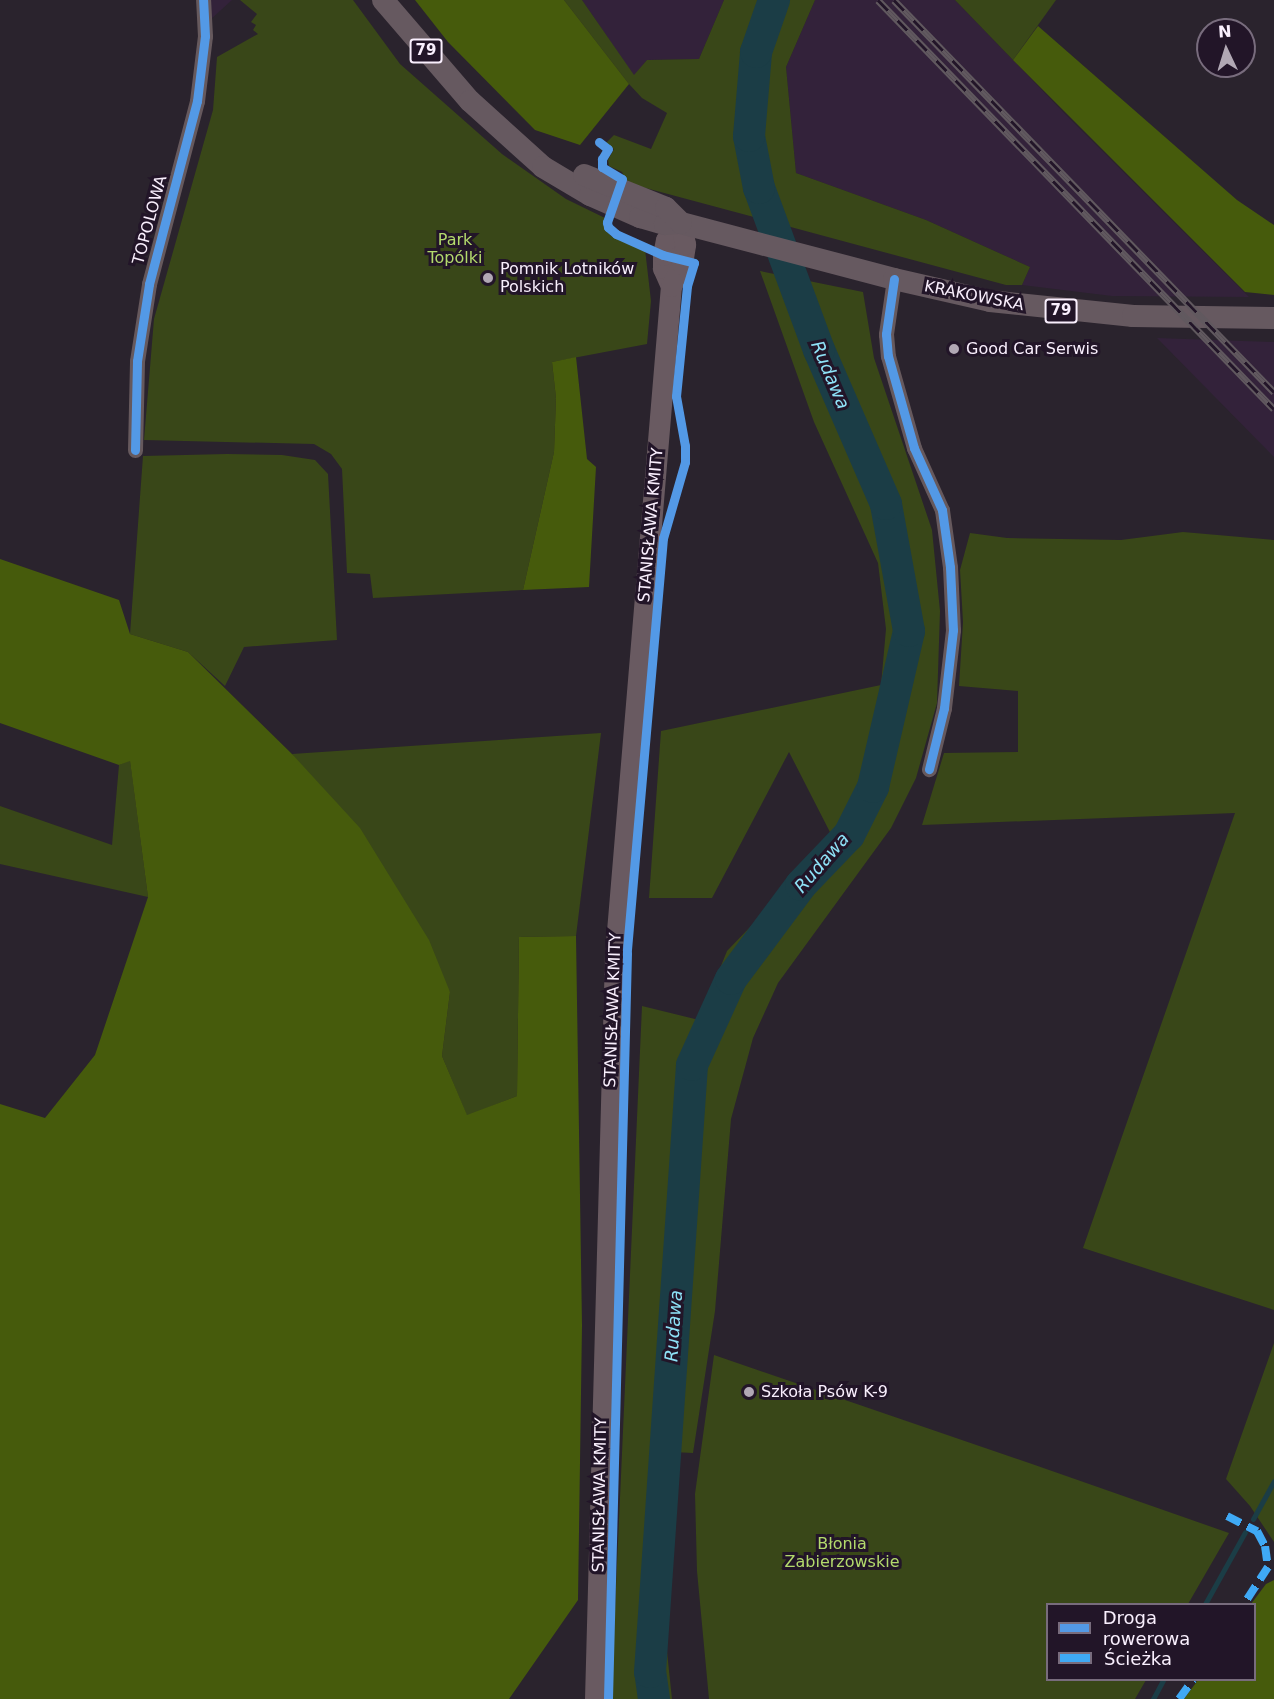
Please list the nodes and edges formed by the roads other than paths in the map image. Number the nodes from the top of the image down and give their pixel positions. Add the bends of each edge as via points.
1 (203, 0) edge
2 (383, 0) edge
3 (681, 223) junction
4 (894, 279) junction
5 (1274, 318) edge
6 (135, 450) dead end
7 (929, 769) dead end
8 (594, 1699) edge

1 - 6 street, TOPOLOWA via 205,36 197,101 149,284 137,361
2 - 3 main road, KRAKOWSKA / 79 via 470,101 525,148 666,208
3 - 4 main road, KRAKOWSKA / 79
3 - 8 main road, STANISŁAWA KMITY via 666,240 663,255 663,268 671,286 614,963
4 - 5 main road, KRAKOWSKA / 79 via 990,301 1079,312 1172,318
4 - 7 street via 886,334 888,356 914,448 942,510 951,567 953,630 944,708

